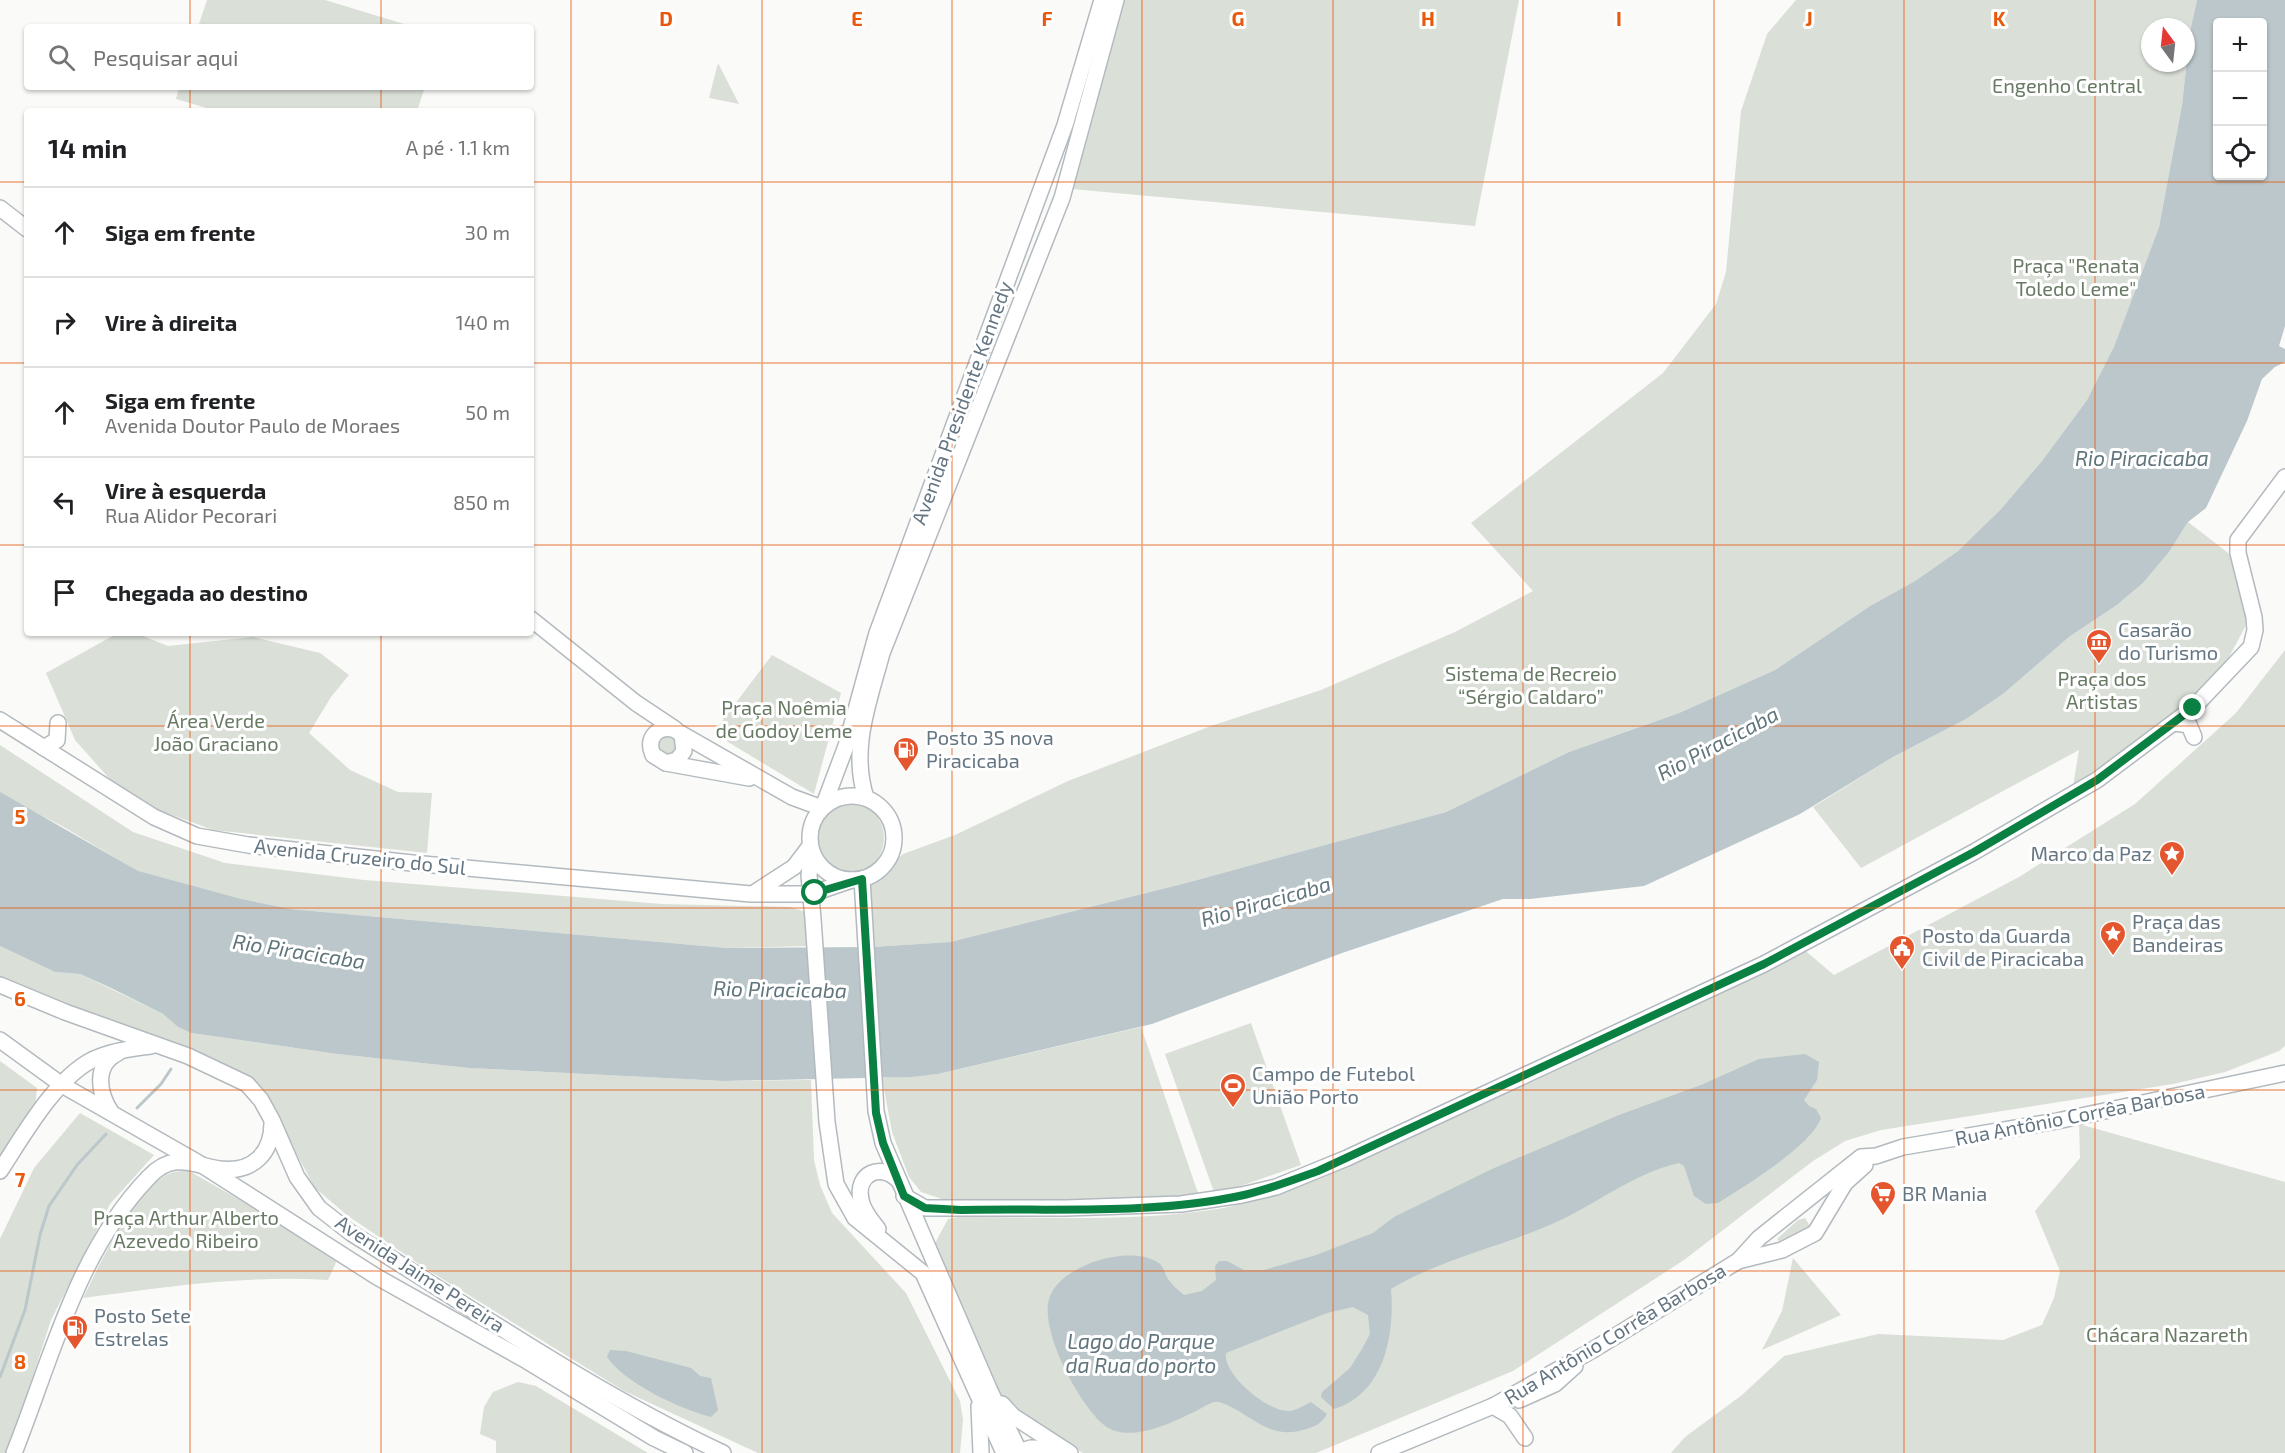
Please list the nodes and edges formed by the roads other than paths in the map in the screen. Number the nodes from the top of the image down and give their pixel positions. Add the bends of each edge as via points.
1 (1102, 0) edge
2 (1116, 0) edge
3 (0, 208) edge
4 (24, 227) edge
5 (2285, 477) edge
6 (534, 621) edge
7 (636, 703) junction
8 (0, 720) edge
9 (58, 723) dead end
10 (2175, 723) junction
11 (680, 733) junction
12 (2194, 737) dead end
13 (651, 739) junction
14 (44, 748) junction
15 (666, 763) junction
16 (762, 781) junction
17 (792, 797) junction
18 (866, 798) junction
19 (823, 807) junction
20 (811, 827) junction
21 (811, 849) junction
22 (857, 880) junction
23 (751, 894) junction
24 (811, 894) junction
25 (0, 985) edge
26 (0, 997) edge
27 (65, 1012) junction
28 (0, 1040) edge
29 (157, 1046) junction
30 (129, 1049) junction
31 (2285, 1073) edge
32 (62, 1085) junction
33 (113, 1115) junction
34 (273, 1120) junction
35 (1876, 1156) junction
36 (197, 1162) junction
37 (0, 1171) edge
38 (898, 1181) junction
39 (904, 1196) junction
40 (1795, 1210) junction
41 (1780, 1221) junction
42 (1815, 1233) junction
43 (896, 1249) junction
44 (1774, 1252) junction
45 (1738, 1261) junction
46 (1591, 1351) junction
47 (1568, 1363) junction
48 (1555, 1384) junction
49 (984, 1392) junction
50 (1493, 1406) junction
51 (1525, 1438) dead end
52 (1069, 1452) edge
53 (14, 1453) edge
54 (685, 1453) edge
55 (723, 1453) edge
56 (981, 1453) edge
57 (1014, 1453) edge
58 (1379, 1453) edge

1 - 19 main road, Avenida Presidente Kennedy via 1065,125 878,633 846,746
2 - 18 main road, Avenida Presidente Kennedy via 1062,198 882,653 858,760
3 - 4 main road
5 - 10 main road via 2238,540 2254,617 2251,647
6 - 7 main road
7 - 11 main road
7 - 13 main road
8 - 14 main road, Avenida Cruzeiro do Sul
9 - 14 main road via 57,740
10 - 12 main road via 2189,724
10 - 39 main road via 2097,780 2033,818 1764,964 1276,1187 1181,1204 961,1210 925,1208
11 - 13 main road via 662,729
11 - 15 main road via 684,751 677,760
11 - 16 main road
13 - 15 main road via 653,755
14 - 23 main road, Avenida Cruzeiro do Sul via 154,817 197,836 412,863
15 - 16 main road
16 - 17 main road
17 - 19 main road
17 - 20 main road
18 - 19 main road via 843,796
18 - 22 main road via 886,812 892,822 894,844 886,863 872,876
19 - 20 main road
20 - 21 main road
21 - 22 main road via 827,872
21 - 23 main road via 794,867
21 - 24 main road
22 - 24 main road, Avenida Cruzeiro do Sul
22 - 38 main road via 876,1110 883,1143
23 - 24 main road, Avenida Cruzeiro do Sul
24 - 43 main road via 832,1170 841,1196 866,1228
25 - 27 main road, Avenida Jaime Pereira
26 - 27 main road
27 - 29 main road, Avenida Jaime Pereira
28 - 32 main road, Avenida Jaime Pereira
29 - 30 main road
29 - 34 main road, Avenida Jaime Pereira via 223,1070 247,1084
30 - 32 main road via 92,1060
30 - 33 main road via 114,1056 103,1068 99,1084
31 - 35 main road, Rua Antônio Corrêa Barbosa via 2057,1122 1903,1147
32 - 33 main road, Avenida Jaime Pereira
32 - 37 main road
33 - 36 main road, Avenida Jaime Pereira
34 - 36 main road via 272,1140 254,1163 237,1169 219,1169
34 - 55 main road, Avenida Jaime Pereira via 297,1177 319,1208 351,1233 598,1387
35 - 40 main road, Rua Antônio Corrêa Barbosa via 1861,1157
35 - 42 main road, Rua Antônio Corrêa Barbosa via 1845,1183
36 - 53 main road via 174,1162 154,1172 135,1191 106,1233 69,1308
36 - 54 main road, Avenida Jaime Pereira via 377,1277
38 - 39 main road
38 - 43 main road via 885,1170 872,1172 863,1180 860,1194 864,1211
39 - 49 main road
40 - 41 main road, Rua Antônio Corrêa Barbosa
40 - 42 main road via 1814,1214
41 - 44 main road via 1771,1235
41 - 45 main road, Rua Antônio Corrêa Barbosa
42 - 44 main road, Rua Antônio Corrêa Barbosa
43 - 49 main road via 923,1274
44 - 45 main road, Rua Antônio Corrêa Barbosa
45 - 46 main road, Rua Antônio Corrêa Barbosa
46 - 47 main road, Rua Antônio Corrêa Barbosa
46 - 48 main road, Rua Antônio Corrêa Barbosa
47 - 48 main road
47 - 50 main road, Rua Antônio Corrêa Barbosa
48 - 50 main road, Rua Antônio Corrêa Barbosa via 1528,1397
49 - 52 main road via 1012,1416
49 - 56 main road
49 - 57 main road
50 - 51 main road via 1516,1421
50 - 58 main road, Rua Antônio Corrêa Barbosa
52 - 57 main road via 1044,1447

